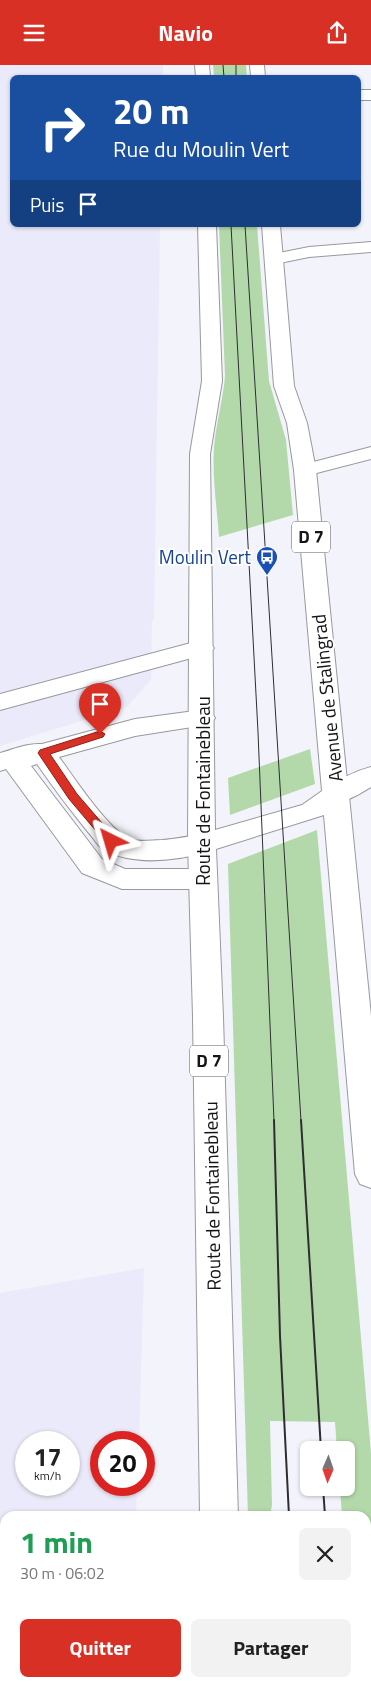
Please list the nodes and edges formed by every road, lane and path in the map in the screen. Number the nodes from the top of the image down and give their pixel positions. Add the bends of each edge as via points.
1 (207, 227) edge
2 (272, 227) edge
3 (371, 247) edge
4 (275, 259) junction
5 (371, 453) edge
6 (305, 470) junction
7 (202, 648) junction
8 (0, 701) edge
9 (202, 718) junction
10 (43, 753) junction
11 (5, 764) edge
12 (371, 776) edge
13 (337, 794) junction
14 (202, 843) junction
15 (203, 879) junction
16 (365, 1041) edge
17 (371, 1174) edge
18 (219, 1511) edge

1 - 7 main road, Route de Fontainebleau / D 7 via 212,381 200,454
2 - 4 main road, Avenue de Stalingrad / D 7
3 - 4 main road via 309,252
4 - 6 main road, Avenue de Stalingrad / D 7 via 284,386 297,423
5 - 6 main road
6 - 13 main road, Avenue de Stalingrad / D 7
7 - 8 main road
7 - 9 main road, Route de Fontainebleau / D 7
9 - 10 main road via 160,721 100,734
9 - 14 main road, Route de Fontainebleau / D 7
10 - 11 main road
10 - 14 main road via 73,796 111,841 130,850 182,849
11 - 15 main road via 92,866 122,879
12 - 13 main road
13 - 14 main road via 311,811
13 - 16 main road, Avenue de Stalingrad / D 7
14 - 15 main road, Route de Fontainebleau / D 7
15 - 18 main road, Route de Fontainebleau / D 7
16 - 17 main road, Avenue de Stalingrad / D 7

